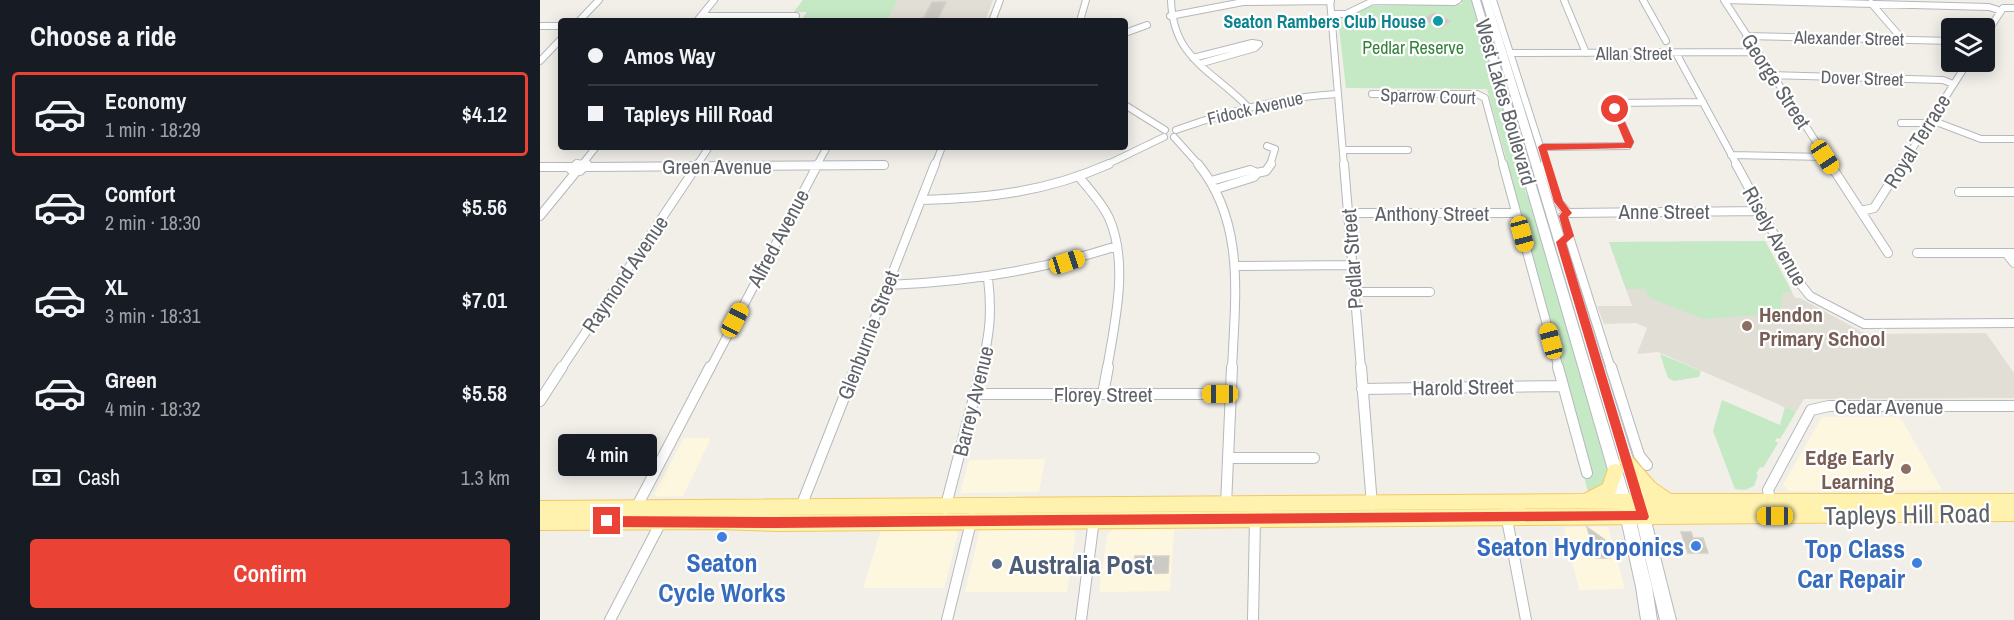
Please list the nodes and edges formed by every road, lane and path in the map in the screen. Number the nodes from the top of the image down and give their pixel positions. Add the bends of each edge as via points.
1 (599, 0) edge
2 (714, 0) edge
3 (1000, 0) edge
4 (1086, 0) edge
5 (1171, 0) edge
6 (1476, 0) edge
7 (1486, 0) edge
8 (1493, 0) edge
9 (1564, 0) edge
10 (1643, 0) edge
11 (1724, 0) edge
12 (1996, 0) edge
13 (1243, 1) edge
14 (1254, 1) edge
15 (1330, 1) edge
16 (1458, 1) edge
17 (1870, 2) edge
18 (2014, 8) edge
19 (2002, 9) junction
20 (1332, 14) junction
21 (1170, 16) junction
22 (582, 18) edge
23 (700, 18) edge
24 (993, 18) edge
25 (1081, 18) edge
26 (1995, 20) edge
27 (1147, 25) dead end
28 (540, 26) edge
29 (558, 26) edge
30 (1128, 32) edge
31 (1746, 36) junction
32 (1903, 40) junction
33 (1666, 41) dead end
34 (1941, 41) edge
35 (558, 42) edge
36 (1586, 52) junction
37 (1676, 52) junction
38 (1756, 52) junction
39 (1511, 53) junction
40 (1193, 58) junction
41 (540, 61) edge
42 (1199, 64) junction
43 (1961, 72) edge
44 (1771, 75) junction
45 (1953, 84) junction
46 (1337, 94) junction
47 (1371, 94) dead end
48 (1703, 102) junction
49 (1128, 107) edge
50 (1248, 107) junction
51 (1929, 122) junction
52 (1901, 123) dead end
53 (1164, 133) junction
54 (1175, 134) junction
55 (2014, 139) edge
56 (1267, 146) dead end
57 (1542, 147) junction
58 (594, 150) edge
59 (708, 150) edge
60 (825, 150) edge
61 (941, 150) edge
62 (1343, 150) junction
63 (1408, 150) dead end
64 (1731, 155) junction
65 (1825, 157) junction
66 (585, 164) junction
67 (884, 165) dead end
68 (697, 166) junction
69 (817, 166) junction
70 (540, 167) edge
71 (574, 170) junction
72 (1079, 177) junction
73 (1214, 185) junction
74 (1959, 192) dead end
75 (2014, 192) edge
76 (921, 200) junction
77 (1761, 211) junction
78 (1861, 211) junction
79 (1348, 213) junction
80 (1516, 213) junction
81 (1568, 213) junction
82 (540, 216) edge
83 (1565, 239) junction
84 (1117, 246) junction
85 (1888, 253) dead end
86 (1917, 253) dead end
87 (2010, 253) edge
88 (2014, 263) edge
89 (1352, 265) junction
90 (1236, 266) junction
91 (988, 278) junction
92 (888, 285) junction
93 (1354, 292) junction
94 (1430, 292) dead end
95 (2014, 323) edge
96 (1563, 386) junction
97 (1362, 389) junction
98 (976, 394) junction
99 (1103, 394) junction
100 (1230, 394) junction
101 (540, 401) edge
102 (1616, 403) junction
103 (2014, 406) edge
104 (1228, 458) junction
105 (1314, 458) dead end
106 (1647, 465) dead end
107 (1621, 467) junction
108 (1587, 473) dead end
109 (1578, 501) junction
110 (1670, 501) junction
111 (2014, 501) edge
112 (1772, 508) junction
113 (540, 509) edge
114 (1634, 509) junction
115 (1372, 510) junction
116 (1505, 510) junction
117 (1226, 512) junction
118 (1096, 513) junction
119 (2014, 513) edge
120 (664, 514) junction
121 (944, 514) junction
122 (973, 514) junction
123 (632, 515) junction
124 (798, 515) junction
125 (1255, 519) junction
126 (540, 522) edge
127 (610, 620) edge
128 (947, 620) edge
129 (1081, 620) edge
130 (1253, 620) edge
131 (1526, 620) edge
132 (1649, 620) edge
133 (1668, 620) edge

1 - 22 street
2 - 23 street
3 - 24 street
4 - 25 street
5 - 21 street
6 - 107 main road, West Lakes Boulevard
7 - 83 main road, West Lakes Boulevard
8 - 39 street
9 - 36 street
10 - 33 street
11 - 17 street
11 - 31 street, George Street
12 - 19 street
13 - 14 street
13 - 21 street
14 - 15 street
15 - 20 street, Pedlar Street
16 - 20 street via 1373,1 1346,14
17 - 19 street
17 - 32 street
18 - 19 street
19 - 26 street
20 - 46 street, Pedlar Street
21 - 40 street via 1178,41
27 - 30 street
28 - 29 street
31 - 32 street, Alexander Street
31 - 38 street, George Street
32 - 34 street, Alexander Street
35 - 41 street
36 - 37 street, Allan Street
36 - 39 street, Allan Street
37 - 38 street, Allan Street
37 - 48 street, Risely Avenue
38 - 44 street, George Street
39 - 57 street
40 - 42 street
40 - 42 street via 1259,44
42 - 50 street
43 - 45 street, Royal Terrace
44 - 45 street, Dover Street via 1943,80
44 - 65 street, George Street
45 - 51 street, Royal Terrace
46 - 50 street, Fidock Avenue
46 - 62 street, Pedlar Street
47 - 80 street, Sparrow Court via 1477,94 1485,98
48 - 57 street via 1614,105 1630,142 1628,146
48 - 64 street, Risely Avenue
49 - 53 street
50 - 54 street, Fidock Avenue via 1205,119
51 - 52 street
51 - 55 street via 1981,139
51 - 78 street, Royal Terrace via 1875,208
53 - 54 street
53 - 72 street via 1124,158
54 - 73 street
56 - 73 street via 1275,149 1266,171 1250,170
57 - 81 street via 1558,202
58 - 66 street
59 - 68 street, Raymond Avenue
60 - 69 street, Alfred Avenue
61 - 76 street, Glenburnie Street
62 - 63 street
62 - 79 street, Pedlar Street
64 - 65 street
64 - 77 street, Risely Avenue
65 - 78 street, George Street
66 - 68 street, Green Avenue
66 - 71 street
67 - 69 street, Green Avenue
68 - 69 street, Green Avenue
68 - 101 street, Raymond Avenue
69 - 123 street, Alfred Avenue
70 - 71 street
71 - 82 street
72 - 76 street via 1035,190 976,199
72 - 84 street via 1099,200
73 - 90 street via 1231,228
74 - 75 street
76 - 92 street, Glenburnie Street
77 - 81 street, Anne Street
77 - 95 street, Risely Avenue via 1810,296 1860,323
78 - 85 street, George Street
79 - 80 street, Anthony Street
79 - 89 street, Pedlar Street
80 - 96 street
81 - 83 street via 1563,216
83 - 102 main road, West Lakes Boulevard
84 - 91 street via 1067,262
84 - 99 street via 1119,282
86 - 87 street
87 - 88 street
89 - 90 street
89 - 93 street, Pedlar Street
90 - 100 street
91 - 92 street
91 - 98 street, Barrey Avenue via 992,310 989,340
92 - 124 street, Glenburnie Street
93 - 94 street
93 - 97 street, Pedlar Street
96 - 97 street, Harold Street
96 - 108 street
97 - 115 street, Pedlar Street
98 - 99 street, Florey Street
98 - 121 street, Barrey Avenue
99 - 100 street, Florey Street
100 - 104 street
102 - 106 street
102 - 107 main road, West Lakes Boulevard
103 - 112 street, Cedar Avenue via 1815,408 1768,490
104 - 105 street
104 - 117 street
107 - 109 main road via 1609,489
107 - 110 main road
107 - 114 main road, West Lakes Boulevard
109 - 114 main road, Tapleys Hill Road
109 - 116 main road, Tapleys Hill Road
110 - 112 main road, Tapleys Hill Road
110 - 114 main road, Tapleys Hill Road
111 - 112 main road, Tapleys Hill Road
112 - 114 main road, Tapleys Hill Road
112 - 119 main road, Tapleys Hill Road
113 - 123 main road, Tapleys Hill Road
114 - 116 main road, Tapleys Hill Road
114 - 132 main road, West Lakes Boulevard
114 - 133 main road, West Lakes Boulevard
115 - 116 main road, Tapleys Hill Road
115 - 117 main road, Tapleys Hill Road
115 - 125 main road, Tapleys Hill Road
116 - 131 street
117 - 118 main road, Tapleys Hill Road
117 - 125 main road, Tapleys Hill Road
118 - 122 main road, Tapleys Hill Road
118 - 129 street
120 - 123 main road, Tapleys Hill Road
120 - 124 main road, Tapleys Hill Road
120 - 127 street
121 - 122 main road, Tapleys Hill Road
121 - 124 main road, Tapleys Hill Road
122 - 128 street
123 - 126 main road, Tapleys Hill Road
125 - 130 street

